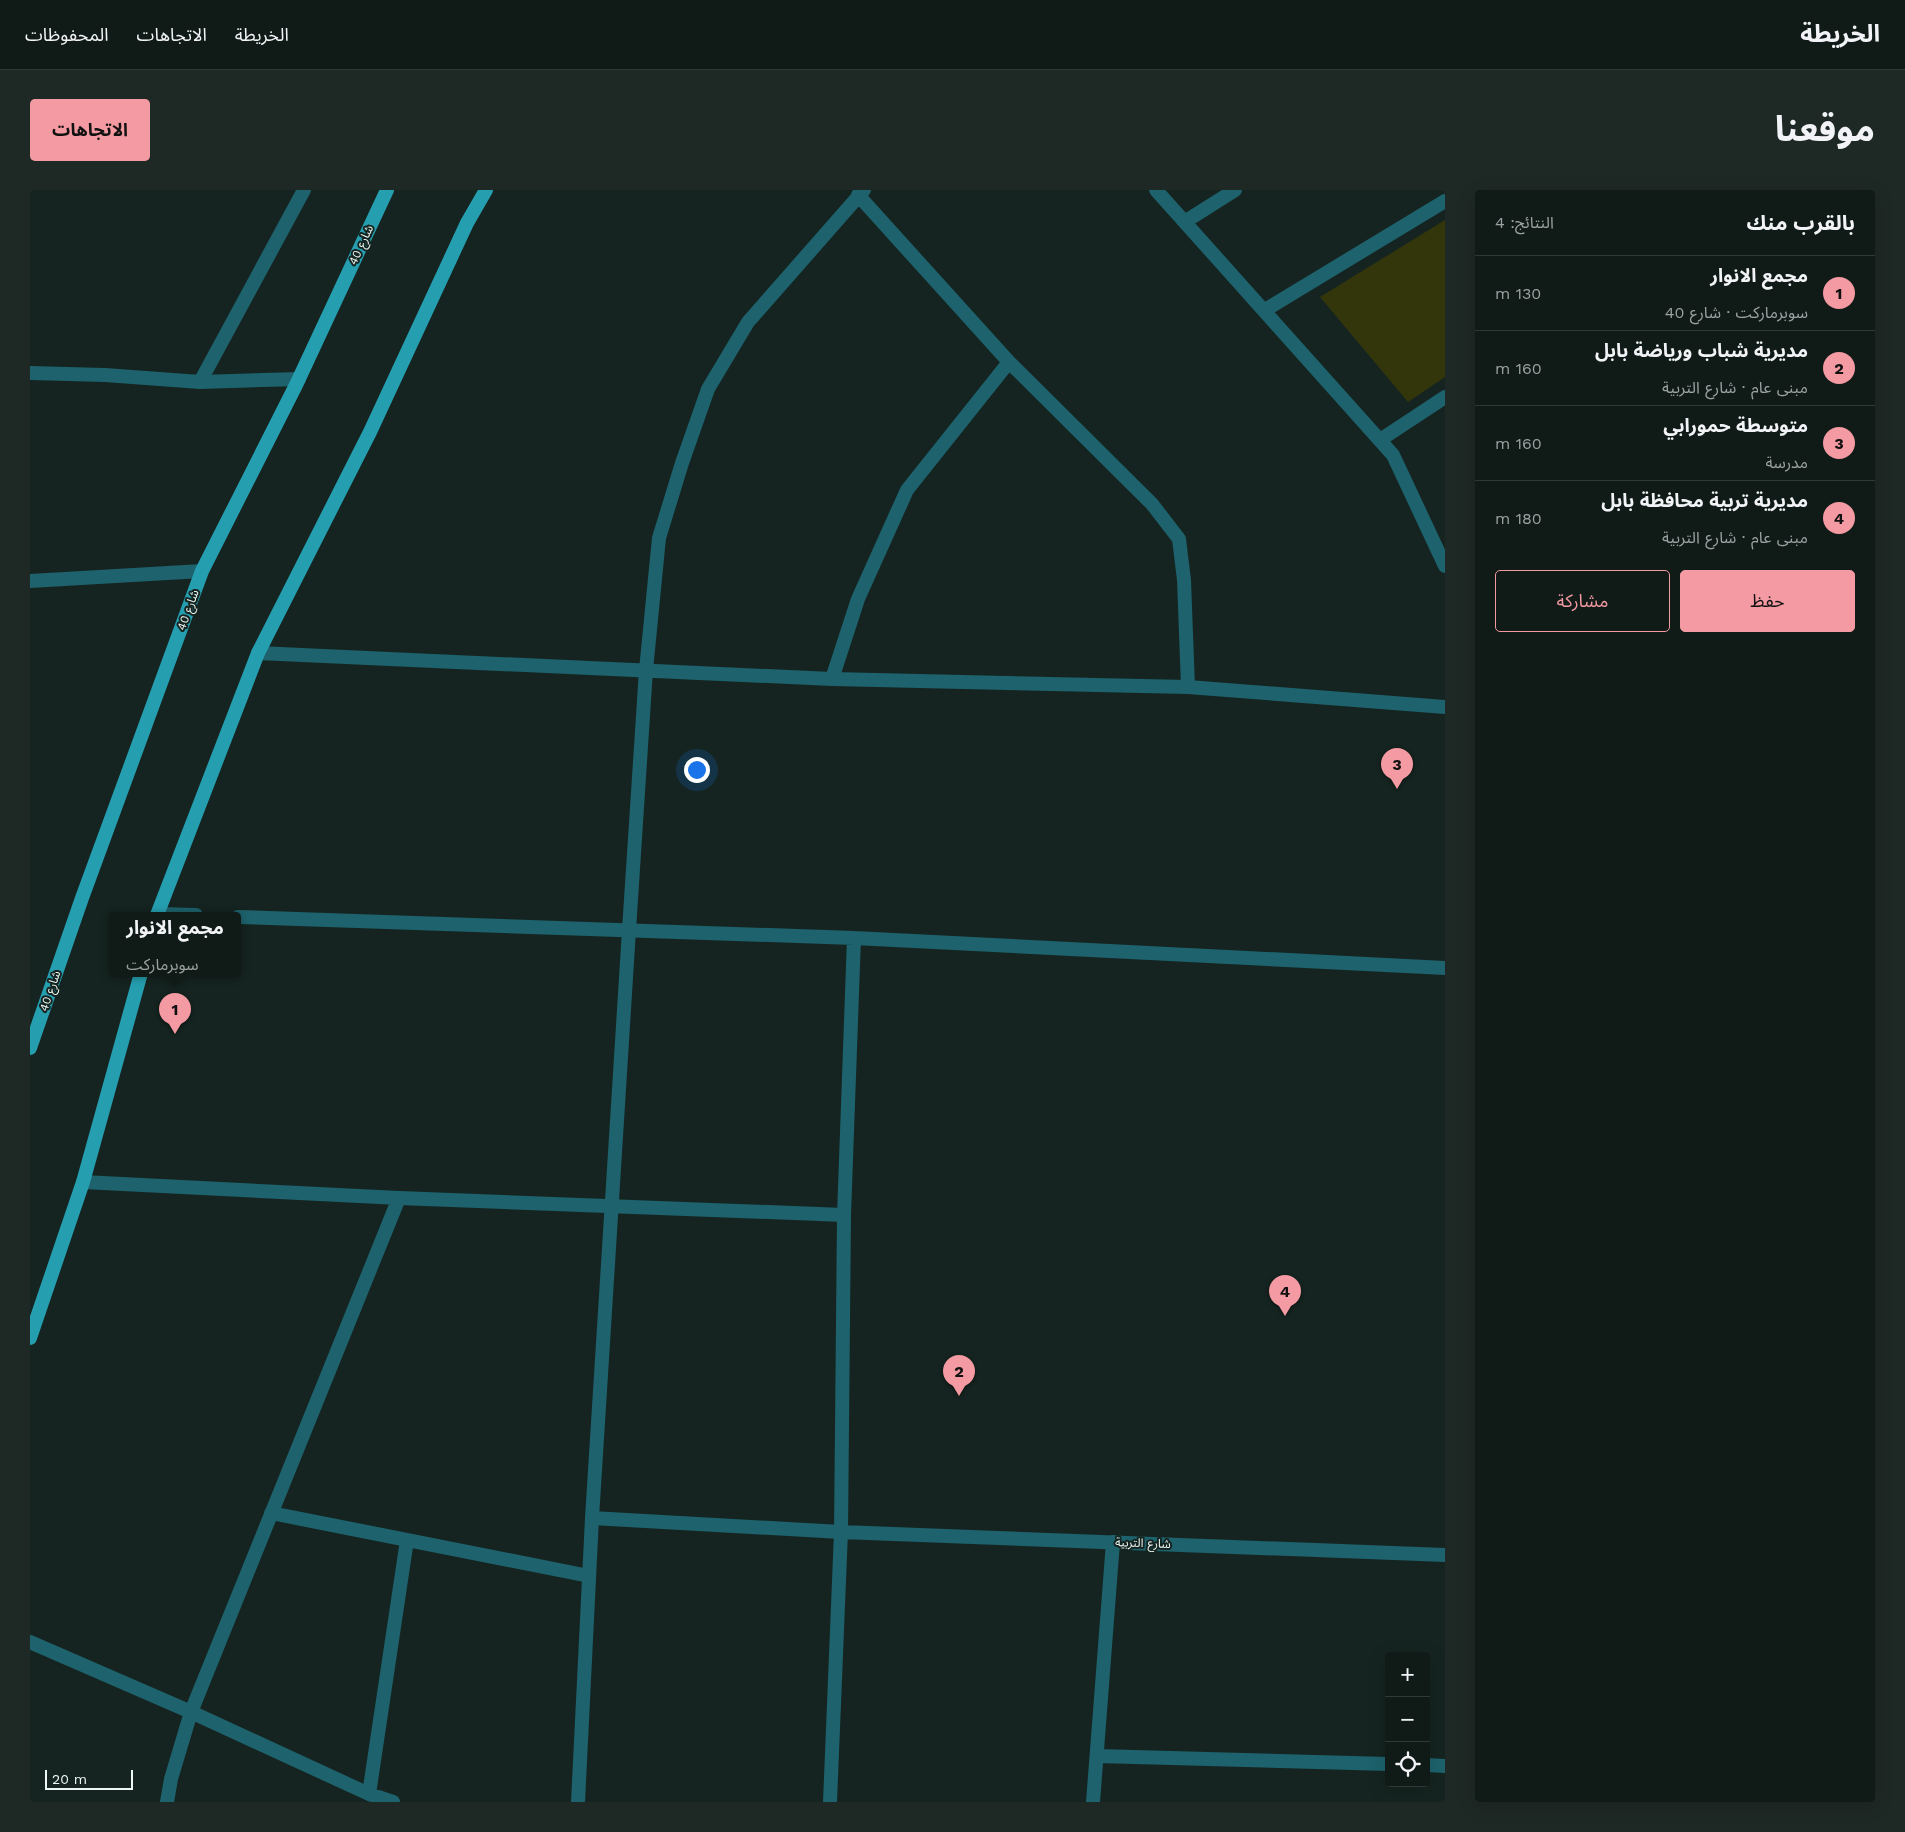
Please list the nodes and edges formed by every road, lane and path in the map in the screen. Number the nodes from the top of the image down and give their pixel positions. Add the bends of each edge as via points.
1 (304, 190) edge
2 (387, 190) edge
3 (486, 190) edge
4 (1156, 190) edge
5 (1235, 190) edge
6 (861, 193) edge
7 (1445, 200) edge
8 (1186, 221) junction
9 (1265, 310) junction
10 (1009, 362) junction
11 (30, 373) edge
12 (299, 379) junction
13 (200, 382) junction
14 (1445, 397) edge
15 (1380, 440) junction
16 (1445, 566) edge
17 (202, 571) junction
18 (30, 581) edge
19 (258, 653) junction
20 (646, 670) junction
21 (832, 679) junction
22 (1188, 687) junction
23 (1445, 707) edge
24 (159, 912) edge
25 (241, 917) edge
26 (629, 930) junction
27 (854, 938) junction
28 (1445, 968) edge
29 (140, 977) edge
30 (30, 1048) edge
31 (83, 1182) junction
32 (399, 1198) junction
33 (612, 1206) junction
34 (844, 1215) junction
35 (30, 1338) edge
36 (272, 1513) junction
37 (592, 1518) junction
38 (841, 1532) junction
39 (407, 1540) junction
40 (1113, 1542) junction
41 (1445, 1555) edge
42 (589, 1576) junction
43 (30, 1642) edge
44 (191, 1712) junction
45 (1097, 1756) junction
46 (1385, 1764) edge
47 (1430, 1765) edge
48 (1445, 1766) edge
49 (370, 1794) junction
50 (167, 1802) edge
51 (392, 1802) edge
52 (578, 1802) edge
53 (830, 1802) edge
54 (1093, 1802) edge

1 - 13 street
2 - 12 main road, شارع 40
3 - 19 main road via 467,223 370,432
4 - 8 street
5 - 8 street
6 - 10 street
6 - 20 street via 748,322 708,388 660,538
7 - 9 street
8 - 9 street
9 - 15 street
10 - 21 street via 907,490 858,600
10 - 22 street via 1152,504 1178,539 1184,580
11 - 13 street
12 - 13 street
12 - 17 main road, شارع 40
14 - 15 street
15 - 16 street via 1393,455
17 - 18 street
17 - 30 main road, شارع 40 via 85,888
19 - 20 street
19 - 24 main road
20 - 21 street
20 - 26 street
21 - 22 street
22 - 23 street
25 - 26 street
26 - 27 street
26 - 33 street
27 - 28 street
27 - 34 street
29 - 31 main road
31 - 32 street
31 - 35 main road
32 - 33 street
32 - 36 street
33 - 34 street
33 - 37 street
34 - 38 street
36 - 39 street
36 - 44 street
37 - 38 street, شارع التربية
37 - 42 street
38 - 40 street, شارع التربية
38 - 53 street
39 - 42 street
39 - 49 street
40 - 41 street, شارع التربية
40 - 45 street
42 - 52 street
43 - 44 street
44 - 49 street
44 - 50 street
45 - 46 street
45 - 54 street
47 - 48 street
49 - 51 street

